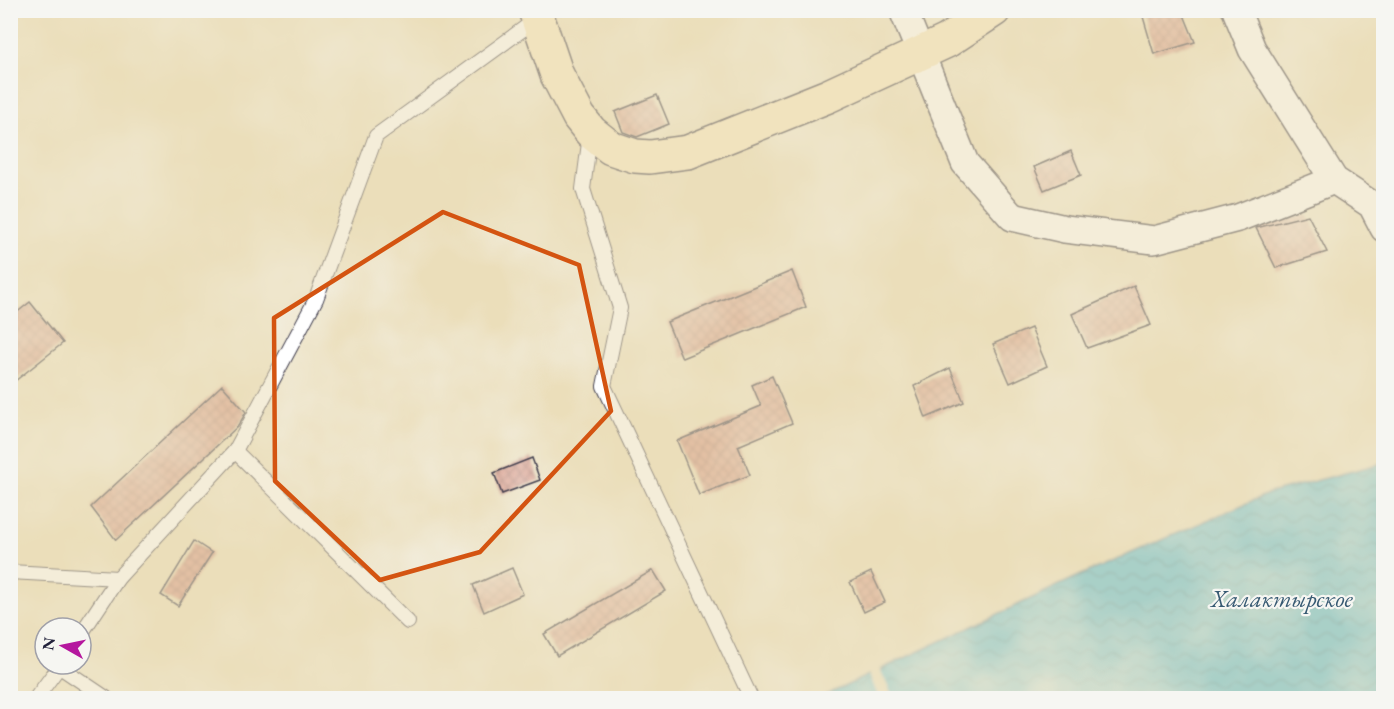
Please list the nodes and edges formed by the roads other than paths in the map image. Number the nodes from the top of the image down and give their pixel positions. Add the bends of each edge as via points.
1 (903, 10) edge
2 (994, 10) edge
3 (1236, 10) edge
4 (536, 15) edge
5 (920, 54) junction
6 (591, 132) junction
7 (1334, 180) junction
8 (1379, 211) edge
9 (235, 451) junction
10 (10, 572) edge
11 (118, 578) junction
12 (93, 616) edge
13 (408, 622) dead end
14 (52, 676) edge
15 (75, 676) edge
16 (36, 699) edge
17 (106, 699) edge
18 (751, 699) edge

1 - 5 street
2 - 5 street
3 - 7 street via 1252,49
4 - 6 street via 557,75
4 - 9 lane via 376,136 316,299
5 - 6 street via 688,152 635,156 611,148
5 - 7 street via 965,163 1012,217 1065,229 1154,240 1238,218
6 - 18 lane via 583,189 620,308 604,386
7 - 8 street
9 - 11 lane
9 - 13 lane
10 - 11 lane
11 - 12 lane
14 - 16 lane
15 - 17 lane

